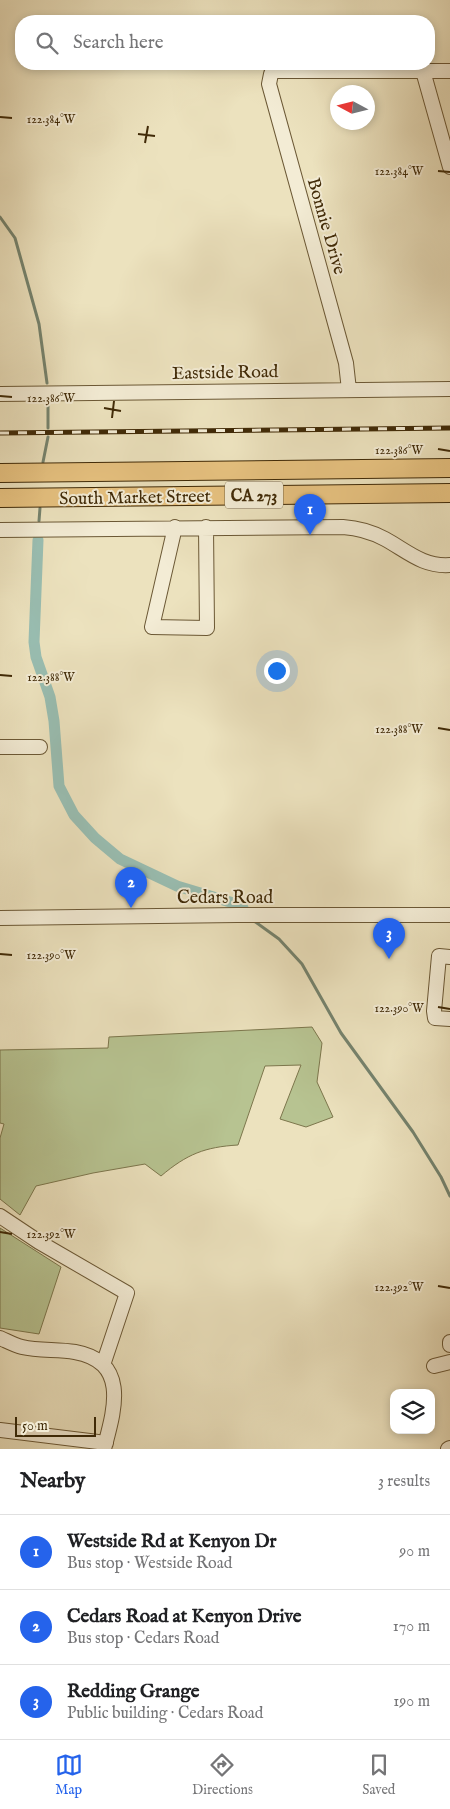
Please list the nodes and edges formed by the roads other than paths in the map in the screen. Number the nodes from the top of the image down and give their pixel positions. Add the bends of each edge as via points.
1 (423, 71) junction
2 (450, 71) edge
3 (450, 166) edge
4 (450, 389) edge
5 (349, 390) junction
6 (0, 394) edge
7 (450, 468) edge
8 (8, 473) edge
9 (450, 493) edge
10 (8, 498) edge
11 (175, 527) junction
12 (206, 527) junction
13 (0, 530) edge
14 (450, 566) edge
15 (0, 747) edge
16 (40, 747) dead end
17 (450, 915) edge
18 (0, 918) edge
19 (450, 957) edge
20 (450, 1019) edge
21 (0, 1216) edge
22 (0, 1338) edge
23 (450, 1362) edge
24 (103, 1365) junction
25 (434, 1366) dead end
26 (0, 1430) edge
27 (105, 1446) edge

1 - 2 street
1 - 3 street
1 - 5 street, Bonnie Drive via 271,74 269,84 346,363
4 - 5 street, Eastside Road
5 - 6 street, Eastside Road
7 - 8 main road, South Market Street / CA 273
9 - 10 main road, South Market Street / CA 273
11 - 12 street
11 - 12 street via 152,627 207,628
11 - 13 street
12 - 14 street via 359,528 423,562
15 - 16 street
17 - 18 street, Cedars Road
19 - 20 street via 439,956 434,1011 435,1018
21 - 24 street via 128,1293
22 - 24 street via 22,1347 82,1354
23 - 25 street
24 - 27 street via 115,1387
26 - 27 street

